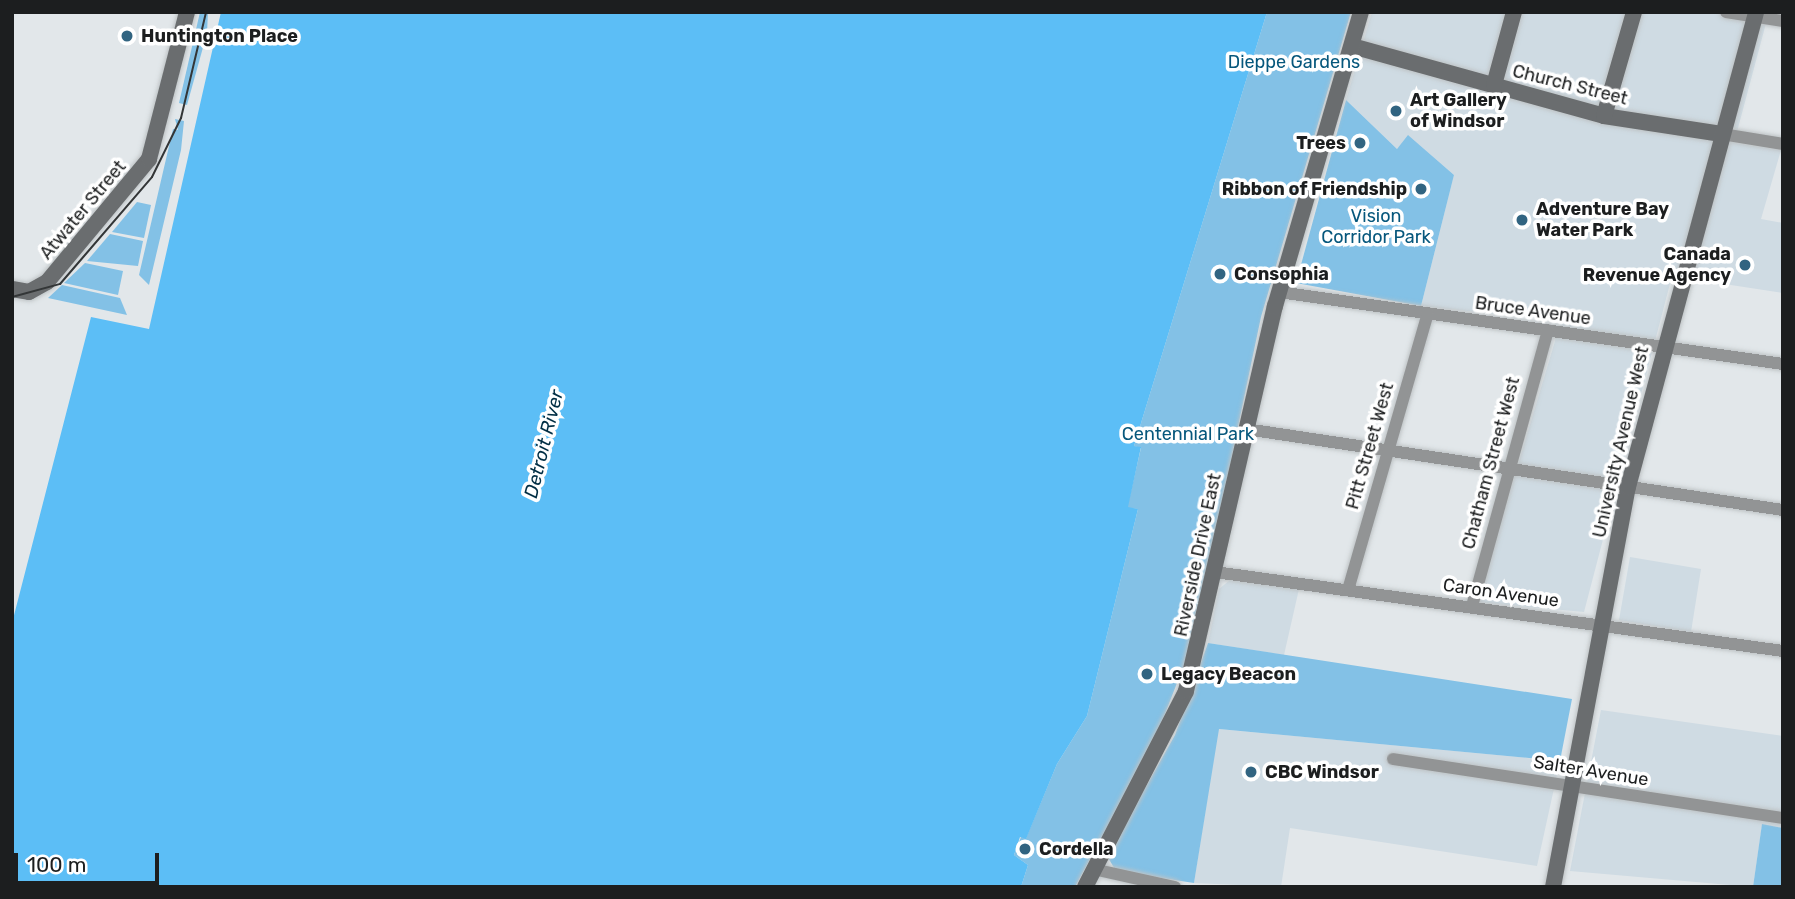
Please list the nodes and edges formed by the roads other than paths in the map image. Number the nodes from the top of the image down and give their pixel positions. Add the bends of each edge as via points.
1 (187, 12) edge
2 (1361, 12) edge
3 (1514, 12) edge
4 (1634, 12) edge
5 (1726, 12) edge
6 (1755, 14) edge
7 (1783, 21) edge
8 (1352, 46) junction
9 (1494, 85) junction
10 (1604, 116) junction
11 (1721, 134) junction
12 (1783, 144) edge
13 (17, 290) edge
14 (1279, 292) junction
15 (1428, 313) junction
16 (1548, 330) junction
17 (1662, 346) junction
18 (1783, 364) edge
19 (1246, 429) junction
20 (1388, 451) junction
21 (1510, 469) junction
22 (1628, 487) junction
23 (1783, 510) edge
24 (1215, 572) junction
25 (1348, 590) junction
26 (1472, 606) junction
27 (1602, 624) junction
28 (1783, 651) edge
29 (1393, 759) dead end
30 (1572, 786) junction
31 (1783, 818) edge
32 (1093, 869) junction
33 (1085, 887) edge
34 (1175, 887) edge
35 (1553, 887) edge

1 - 13 main road, Atwater Street via 149,159 47,282
2 - 8 main road, Riverside Drive East
3 - 9 main road
4 - 10 main road
5 - 6 street
6 - 7 street
6 - 11 main road, University Avenue West
8 - 9 main road, Church Street
8 - 14 main road, Riverside Drive East
9 - 10 main road, Church Street
10 - 11 main road, Church Street
11 - 12 street, Church Street
11 - 17 main road, University Avenue West
14 - 15 street, Bruce Avenue
14 - 19 main road, Riverside Drive East
15 - 16 street, Bruce Avenue
15 - 20 street, Pitt Street West
16 - 17 street, Bruce Avenue
16 - 21 street, Chatham Street West
17 - 18 street, Bruce Avenue
17 - 22 main road, University Avenue West
19 - 20 street
19 - 24 main road, Riverside Drive East
20 - 21 street
20 - 25 street, Pitt Street West
21 - 22 street
21 - 26 street, Chatham Street West
22 - 23 street
22 - 27 main road, University Avenue West
24 - 25 street, Caron Avenue
24 - 32 main road, Riverside Drive East via 1186,691
25 - 26 street, Caron Avenue
26 - 27 street, Caron Avenue
27 - 28 street, Caron Avenue
27 - 30 main road, University Avenue West
29 - 30 street, Salter Avenue
30 - 31 street, Salter Avenue
30 - 35 main road, University Avenue West
32 - 33 main road, Riverside Drive East
32 - 34 street

